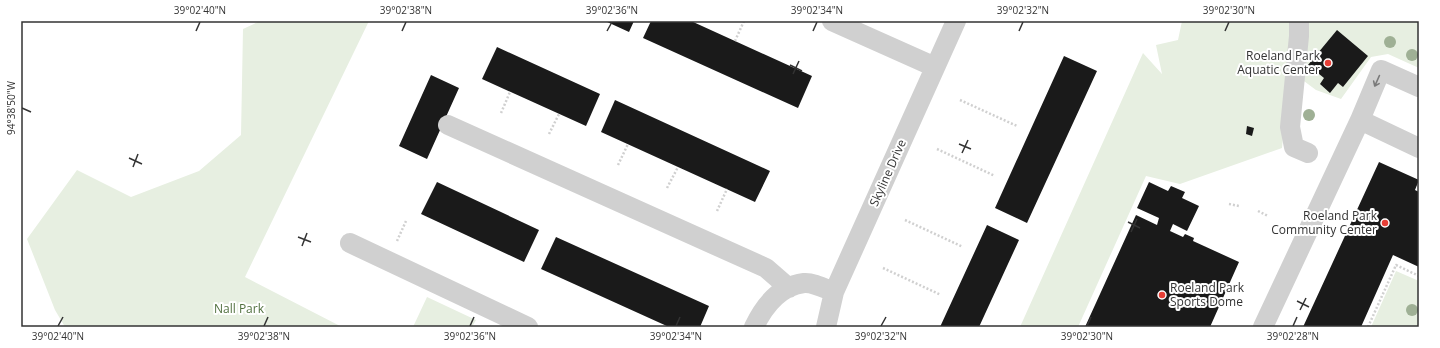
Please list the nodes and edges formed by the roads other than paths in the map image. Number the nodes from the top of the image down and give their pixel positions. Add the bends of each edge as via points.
1 (832, 21) edge
2 (956, 21) edge
3 (1299, 21) edge
4 (935, 67) junction
5 (1419, 87) edge
6 (1360, 120) junction
7 (448, 126) dead end
8 (1419, 148) edge
9 (1308, 153) dead end
10 (350, 243) dead end
11 (789, 288) junction
12 (834, 292) junction
13 (528, 327) edge
14 (754, 327) edge
15 (826, 327) edge
16 (1263, 327) edge

1 - 4 street
2 - 4 street, Skyline Drive
3 - 9 street via 1290,126 1294,147
4 - 12 street, Skyline Drive
5 -> 6 street via 1381,70
6 - 8 street
6 - 16 street
7 - 11 street via 766,268
10 - 13 street
11 - 12 street via 805,283
11 - 14 street via 782,290 767,304
12 - 15 street, Skyline Drive

